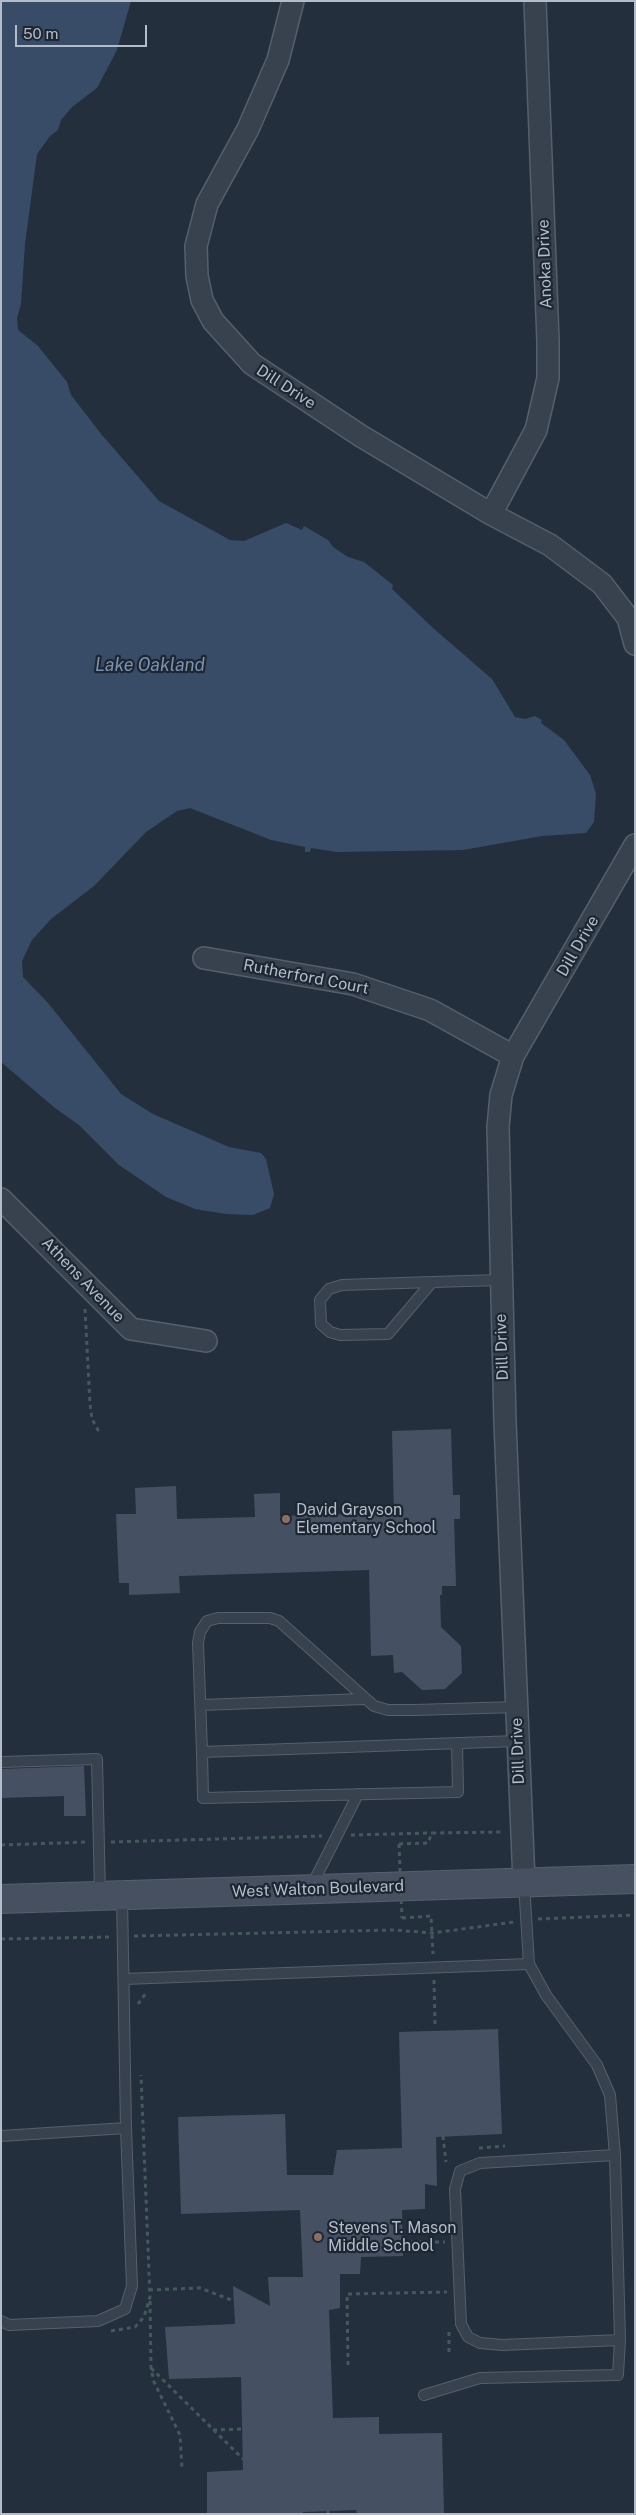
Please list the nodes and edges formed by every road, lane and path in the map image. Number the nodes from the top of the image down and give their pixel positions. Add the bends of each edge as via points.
1 (293, 1) edge
2 (534, 1) edge
3 (491, 514) junction
4 (635, 644) edge
5 (635, 845) edge
6 (204, 958) dead end
7 (513, 1056) junction
8 (1, 1199) edge
9 (500, 1280) junction
10 (432, 1282) junction
11 (86, 1284) junction
12 (206, 1341) dead end
13 (98, 1432) dead end
14 (364, 1699) junction
15 (200, 1705) junction
16 (517, 1707) junction
17 (518, 1740) junction
18 (457, 1743) junction
19 (202, 1752) junction
20 (1, 1762) edge
21 (358, 1794) junction
22 (520, 1832) junction
23 (432, 1834) junction
24 (338, 1836) junction
25 (99, 1842) junction
26 (1, 1845) edge
27 (635, 1879) edge
28 (524, 1882) junction
29 (310, 1889) junction
30 (111, 1896) junction
31 (1, 1899) edge
32 (635, 1915) edge
33 (431, 1916) dead end
34 (526, 1920) junction
35 (122, 1936) junction
36 (1, 1939) edge
37 (529, 1964) junction
38 (124, 1979) junction
39 (424, 1980) dead end
40 (444, 1980) dead end
41 (148, 1990) dead end
42 (138, 2014) dead end
43 (140, 2073) dead end
44 (126, 2128) junction
45 (1, 2136) edge
46 (443, 2136) dead end
47 (514, 2146) dead end
48 (475, 2149) dead end
49 (615, 2155) junction
50 (452, 2159) dead end
51 (446, 2162) junction
52 (445, 2169) dead end
53 (446, 2232) dead end
54 (403, 2242) dead end
55 (446, 2242) junction
56 (446, 2250) dead end
57 (447, 2283) dead end
58 (149, 2290) junction
59 (448, 2292) junction
60 (150, 2297) junction
61 (448, 2300) dead end
62 (234, 2301) dead end
63 (1, 2321) edge
64 (448, 2327) dead end
65 (101, 2331) dead end
66 (620, 2340) junction
67 (449, 2354) dead end
68 (348, 2365) dead end
69 (151, 2368) junction
70 (424, 2395) dead end
71 (242, 2429) dead end
72 (213, 2430) junction
73 (243, 2459) dead end
74 (182, 2469) dead end

1 - 3 street, Dill Drive via 278,60 248,129 207,204 196,246 202,300 213,321 252,364 361,436
2 - 3 street, Anoka Drive via 548,378 536,430
3 - 4 street, Dill Drive via 550,545 602,584 628,618
5 - 7 street, Dill Drive
6 - 7 street, Rutherford Court via 353,984 430,1010
7 - 9 street, Dill Drive via 501,1095 498,1126
8 - 11 street, Athens Avenue
9 - 10 lane
9 - 16 street, Dill Drive
10 - 10 lane via 342,1285 329,1289 320,1300 321,1324 340,1335 388,1334
11 - 12 street, Athens Avenue via 131,1329
11 - 13 path via 90,1404
14 - 15 lane
14 - 15 lane via 279,1621 226,1617 208,1621 200,1632
14 - 16 lane via 388,1710
15 - 19 lane
16 - 17 street, Dill Drive
17 - 18 lane
17 - 22 street, Dill Drive
18 - 19 lane
18 - 21 lane via 458,1792
19 - 21 lane via 203,1798
20 - 25 lane via 97,1759
21 - 24 lane
22 - 23 path
22 - 28 street, Dill Drive
23 - 24 path
23 - 33 path, bridge via 428,1843 399,1844 402,1918
24 - 25 path
24 - 29 lane
25 - 26 path
25 - 30 lane
27 - 28 main road, West Walton Boulevard
28 - 29 main road, West Walton Boulevard
28 - 34 lane
29 - 30 main road, West Walton Boulevard
30 - 31 main road, West Walton Boulevard
30 - 35 lane
32 - 34 path
34 - 35 path via 433,1932 394,1930
34 - 37 lane
35 - 36 path
35 - 38 lane
37 - 38 lane
37 - 49 lane via 546,1995 598,2065 610,2095
38 - 44 lane
39 - 40 path
41 - 42 path via 141,1996
43 - 58 path
44 - 45 lane
44 - 63 lane via 132,2286 125,2309 98,2321 9,2325
46 - 51 path
47 - 48 path
49 - 66 lane
49 - 66 lane via 480,2163 460,2171 455,2189 461,2324 468,2337 480,2343 502,2345
50 - 51 path
51 - 52 path
53 - 55 path
54 - 55 path
55 - 56 path
57 - 59 path
58 - 60 path
58 - 62 path via 200,2288
59 - 61 path
59 - 68 path via 347,2294
60 - 65 path via 144,2317 135,2328
60 - 69 path
64 - 67 path
66 - 70 lane via 618,2374 480,2378
69 - 72 path
69 - 74 path via 154,2382 180,2435
71 - 72 path
72 - 73 path

